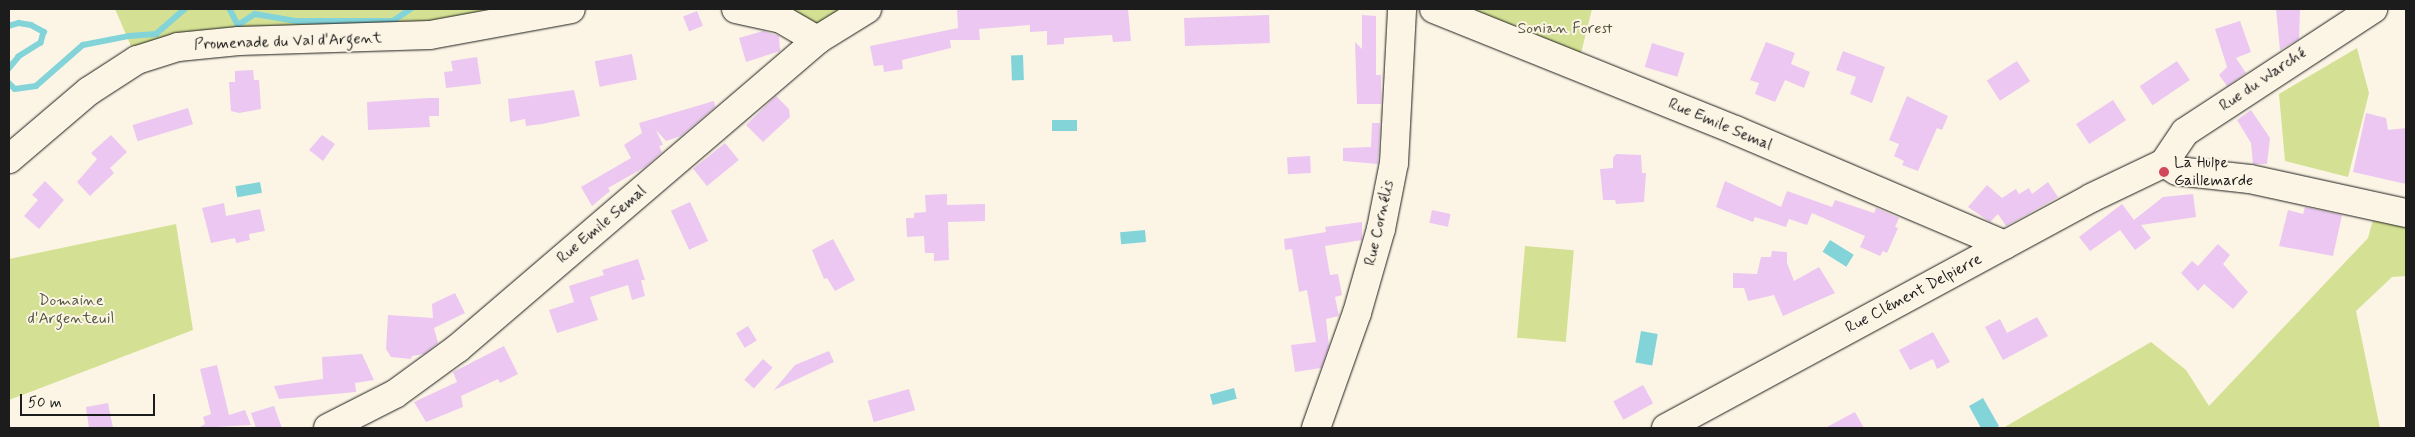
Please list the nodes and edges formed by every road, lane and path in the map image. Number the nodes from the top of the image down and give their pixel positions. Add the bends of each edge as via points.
1 (571, 9) edge
2 (736, 9) edge
3 (867, 9) edge
4 (1402, 9) edge
5 (1434, 9) edge
6 (2373, 9) edge
7 (816, 40) junction
8 (9, 159) edge
9 (2164, 163) junction
10 (2406, 213) edge
11 (2005, 245) junction
12 (328, 428) edge
13 (1316, 428) edge
14 (1666, 428) edge

1 - 8 street, Promenade du Val d'Argent via 430,35 239,40 178,46 138,60 89,91
2 - 7 street via 781,19
3 - 7 street, Rue Emile Semal
4 - 13 street, Rue Cornélis via 1394,163 1381,229 1357,313
5 - 11 street, Rue Emile Semal via 1735,130
6 - 9 street, Rue du Warché via 2185,132
7 - 12 street, Rue Emile Semal via 458,348 395,394
9 - 10 street via 2177,171 2250,179
9 - 11 street, Rue Clément Delpierre
11 - 14 street, Rue Clément Delpierre

